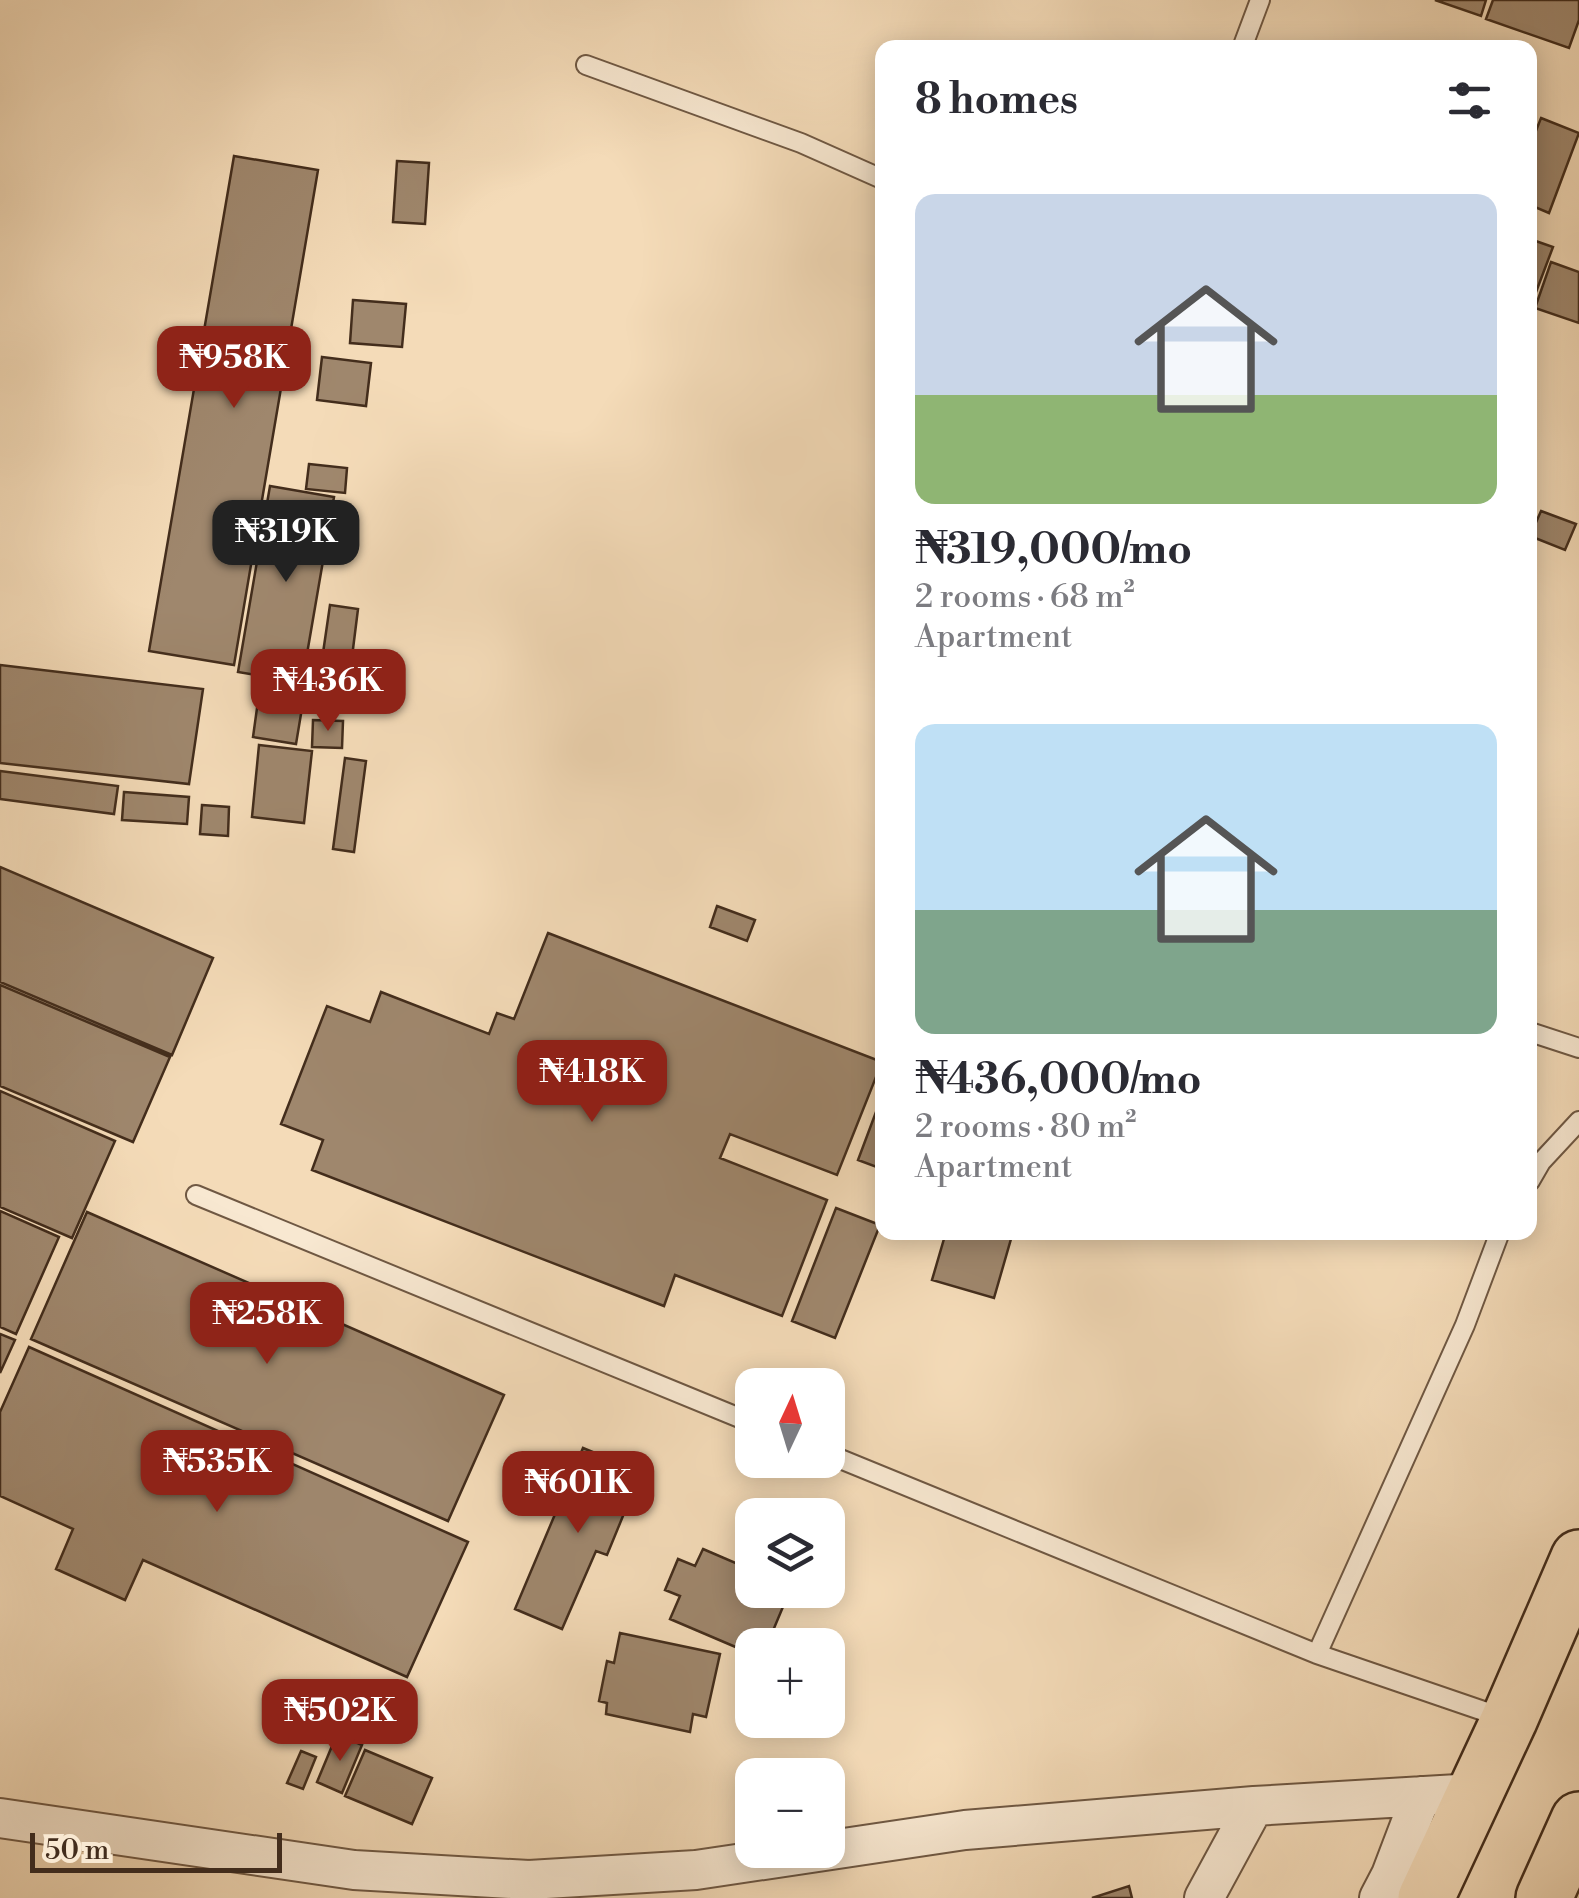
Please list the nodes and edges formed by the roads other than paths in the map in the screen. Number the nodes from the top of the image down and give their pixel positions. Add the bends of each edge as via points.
1 (1260, 0) edge
2 (1245, 40) edge
3 (586, 65) dead end
4 (875, 176) edge
5 (1537, 1034) edge
6 (1579, 1048) edge
7 (1579, 1120) edge
8 (1537, 1169) edge
9 (196, 1196) dead end
10 (1497, 1240) edge
11 (735, 1416) edge
12 (845, 1461) edge
13 (1579, 1558) edge
14 (1317, 1654) junction
15 (1509, 1720) junction
16 (1474, 1792) junction
17 (1421, 1796) junction
18 (1254, 1806) junction
19 (0, 1818) edge
20 (1579, 1821) edge
21 (1204, 1898) edge
22 (1378, 1898) edge
23 (1426, 1898) edge
24 (1544, 1898) edge

1 - 2 lane
3 - 4 lane
5 - 6 lane
7 - 8 lane
9 - 11 lane
10 - 14 lane
12 - 14 lane
13 - 15 highway
14 - 15 lane
15 - 16 highway
16 - 17 street
16 - 23 highway
17 - 18 street
17 - 22 street
18 - 19 street via 965,1830 696,1870 528,1880 354,1870
18 - 21 street
20 - 24 highway

